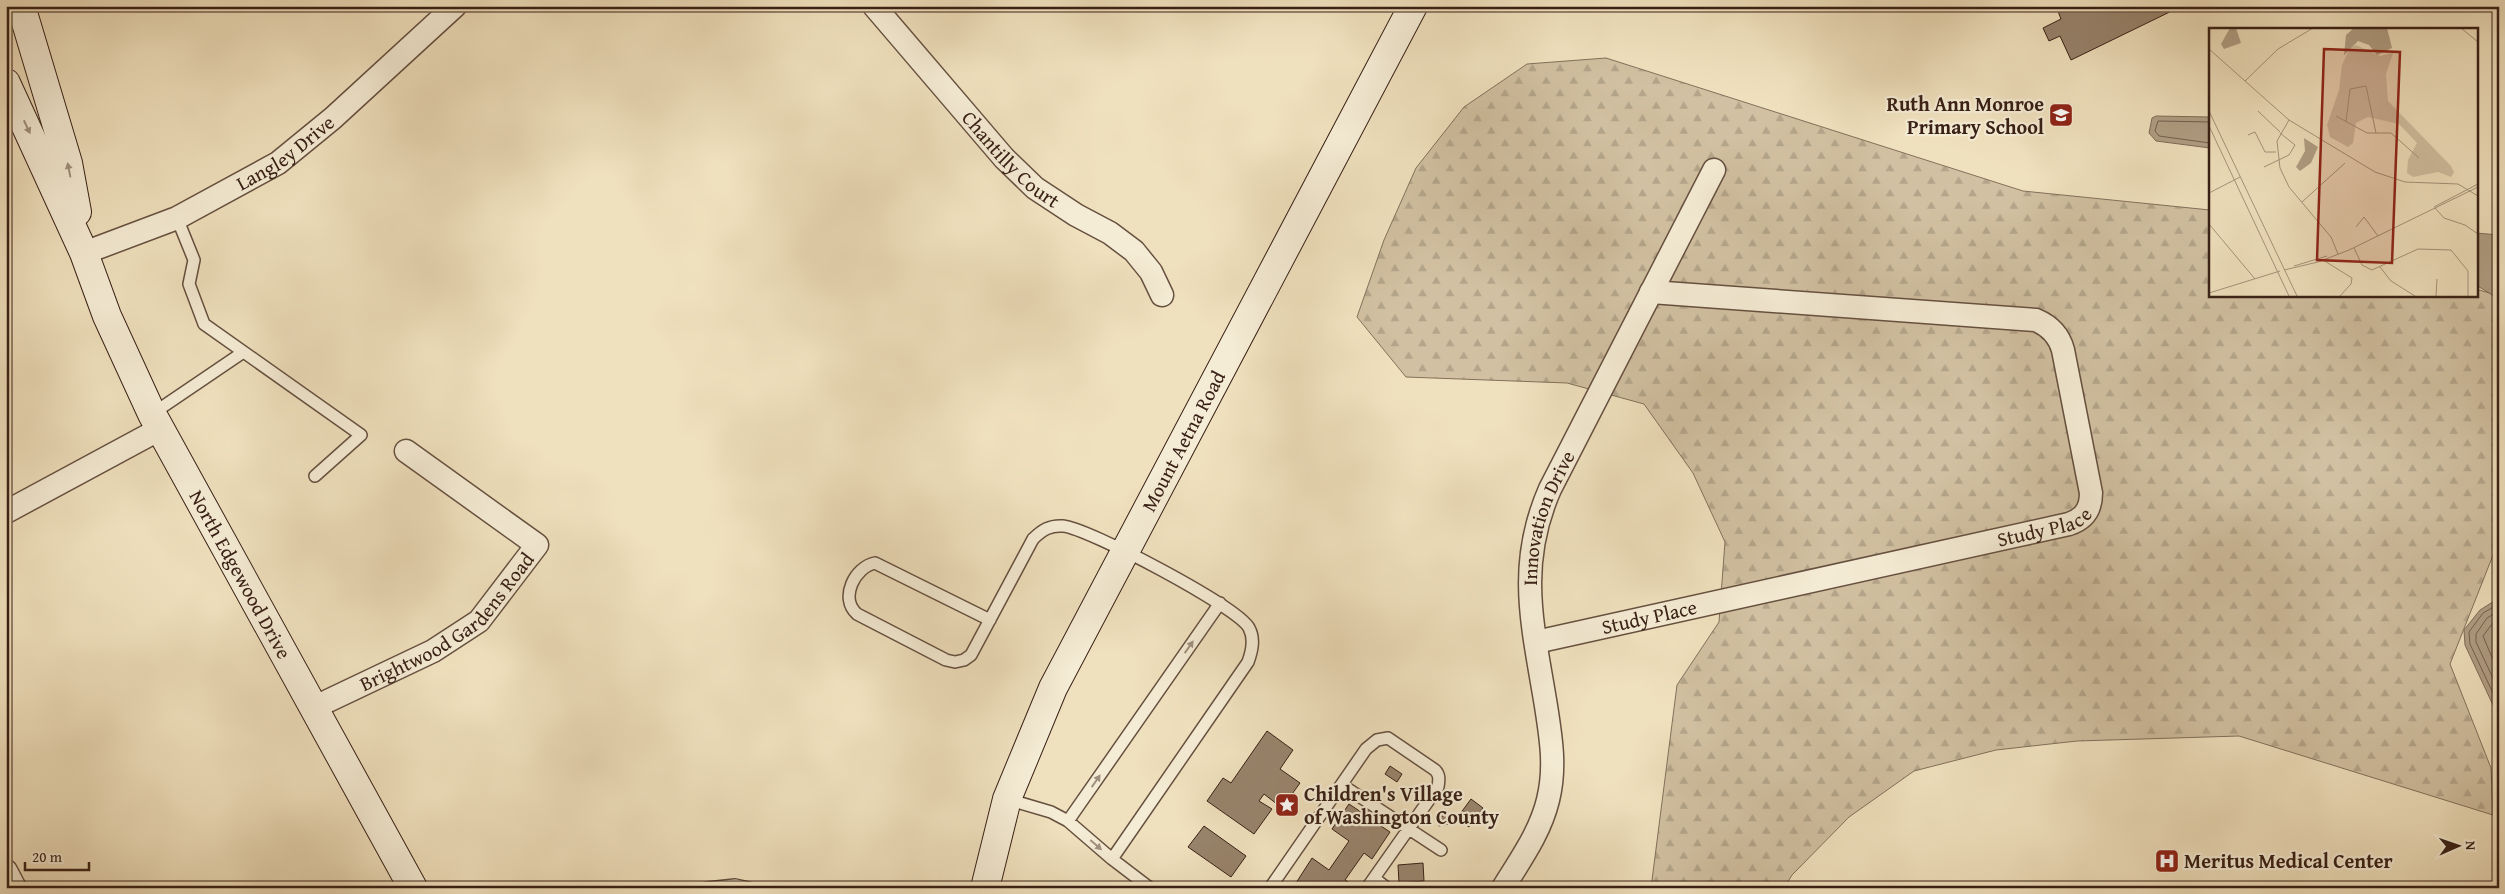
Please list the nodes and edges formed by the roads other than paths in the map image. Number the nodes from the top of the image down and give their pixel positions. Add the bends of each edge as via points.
1 (21, 6) edge
2 (455, 6) edge
3 (874, 6) edge
4 (1413, 6) edge
5 (6, 83) edge
6 (1714, 170) dead end
7 (177, 218) junction
8 (84, 253) junction
9 (1651, 292) junction
10 (1162, 295) dead end
11 (242, 353) junction
12 (156, 422) junction
13 (406, 451) dead end
14 (315, 476) dead end
15 (6, 512) edge
16 (1124, 552) junction
17 (1220, 603) junction
18 (990, 620) junction
19 (1536, 642) junction
20 (313, 708) junction
21 (1342, 785) junction
22 (1007, 799) junction
23 (1068, 821) junction
24 (1408, 828) junction
25 (1441, 850) dead end
26 (1112, 859) junction
27 (6, 871) edge
28 (1370, 883) edge
29 (1272, 887) edge
30 (16, 888) edge
31 (413, 888) edge
32 (707, 888) edge
33 (749, 888) edge
34 (985, 888) edge
35 (1150, 888) edge
36 (1387, 888) edge
37 (1503, 888) edge

8 -> 1 main road, North Edgewood Drive via 68,162
2 - 7 street, Langley Drive via 333,118 278,163
3 - 10 street, Chantilly Court via 1004,158 1035,188 1134,251 1151,272
4 - 16 main road, Mount Aetna Road
5 -> 8 main road, North Edgewood Drive
6 - 9 street, Innovation Drive
7 - 8 street, Langley Drive
7 - 11 lane via 194,260 189,284 204,324
8 - 12 main road, North Edgewood Drive via 107,316
9 - 19 street, Innovation Drive via 1550,489 1538,520 1529,577
9 - 19 street, Study Place via 2036,320 2058,337 2063,350 2091,493 2090,507 2082,518 2069,524
11 - 12 lane
11 - 14 lane via 361,435
12 - 15 street
12 - 20 main road, North Edgewood Drive
13 - 20 street, Brightwood Gardens Road via 537,545 480,620 433,651
16 - 17 lane
16 - 18 lane via 1075,528 1052,526 1041,531 1033,539
16 - 22 main road, Mount Aetna Road via 1053,688
23 -> 17 lane
17 - 26 lane via 1250,629 1252,650 1248,662
18 - 18 lane via 971,654 955,662 857,614 851,609 849,592 860,570 875,563
19 - 37 street, Innovation Drive via 1552,745 1551,786 1540,825
20 - 31 main road, North Edgewood Drive
21 - 24 lane
21 - 24 lane via 1372,744 1383,738 1393,740 1435,770 1439,778 1438,787
21 - 29 lane
22 - 23 lane via 1051,812
22 - 34 main road, Mount Aetna Road
23 -> 26 lane
24 - 25 lane
24 - 28 lane
26 - 35 lane
27 - 30 street
28 - 36 lane
32 - 33 lane via 735,885

